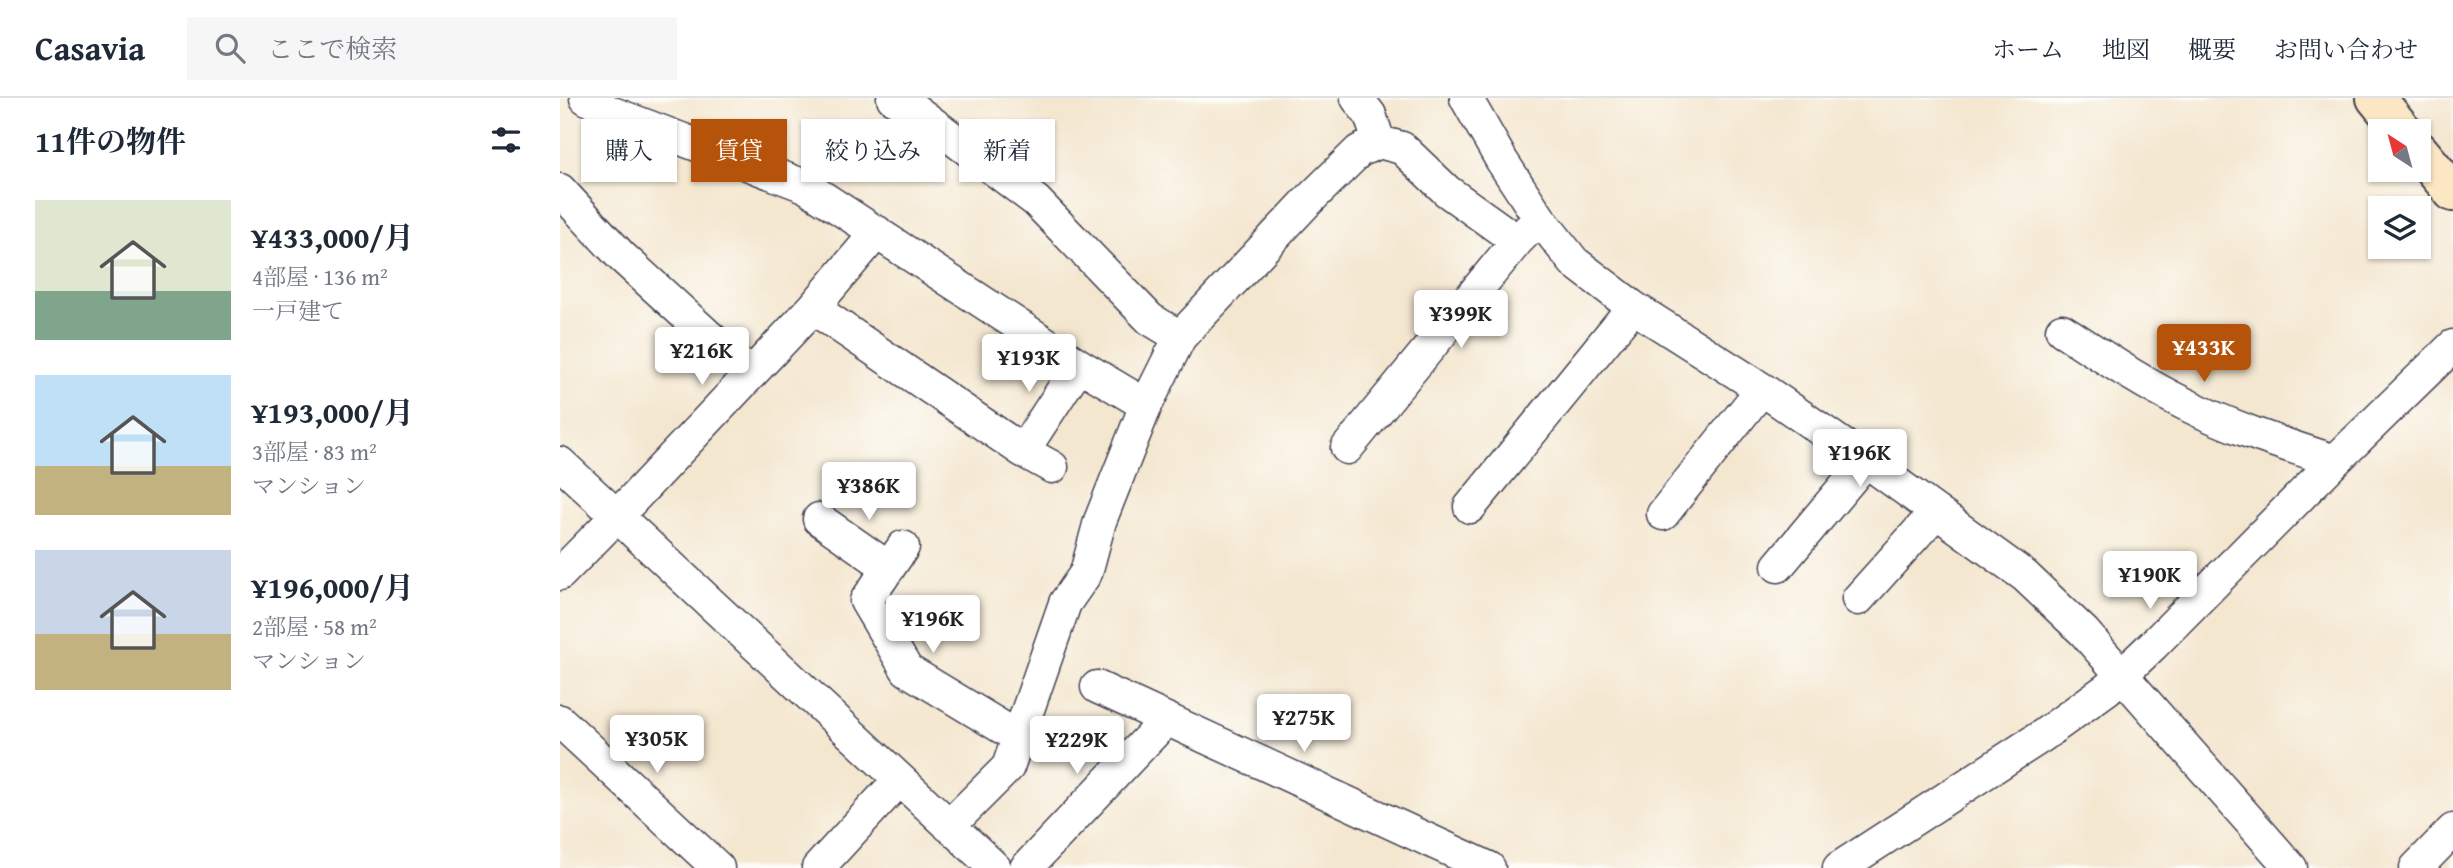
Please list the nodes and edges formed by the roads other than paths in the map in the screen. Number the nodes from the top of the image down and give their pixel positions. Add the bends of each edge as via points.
1 (586, 98) edge
2 (893, 98) edge
3 (1357, 98) edge
4 (1466, 98) edge
5 (2376, 98) edge
6 (2393, 119) edge
7 (1380, 142) junction
8 (2431, 166) edge
9 (560, 190) edge
10 (2453, 192) edge
11 (1540, 219) junction
12 (877, 232) junction
13 (1517, 241) junction
14 (1633, 307) junction
15 (813, 308) junction
16 (2062, 330) dead end
17 (1180, 337) junction
18 (2453, 346) edge
19 (1079, 365) junction
20 (750, 374) junction
21 (1762, 389) junction
22 (1146, 405) junction
23 (1347, 448) dead end
24 (1023, 451) junction
25 (1866, 461) junction
26 (2336, 461) junction
27 (560, 463) edge
28 (1052, 467) dead end
29 (1470, 507) dead end
30 (1936, 512) junction
31 (1663, 514) dead end
32 (617, 516) junction
33 (819, 519) dead end
34 (1778, 565) dead end
35 (560, 574) edge
36 (1858, 599) dead end
37 (2122, 674) junction
38 (1097, 687) dead end
39 (1166, 720) junction
40 (560, 721) edge
41 (1018, 737) junction
42 (899, 780) junction
43 (949, 826) junction
44 (2453, 830) edge
45 (1036, 866) edge
46 (718, 868) edge
47 (817, 868) edge
48 (995, 868) edge
49 (1489, 868) edge
50 (1839, 868) edge
51 (2291, 868) edge
52 (2416, 868) edge

1 - 12 street via 610,112 805,186
2 - 17 street via 1037,201 1150,319
3 - 7 street via 1370,114
4 - 11 street
5 - 6 main road
7 - 13 street via 1402,148 1447,191
7 - 17 street via 1359,151
8 - 10 main road
9 - 20 street via 621,256
11 - 13 street
11 - 14 street via 1574,262
12 - 15 street
12 - 19 street
13 - 23 street
14 - 21 street
14 - 29 street
15 - 20 street
15 - 24 street
16 - 26 street via 2186,405
17 - 22 street
18 - 26 street
19 - 22 street
19 - 24 street
20 - 32 street
21 - 25 street
21 - 31 street
22 - 41 street via 1100,521 1086,573 1065,603
24 - 28 street
25 - 30 street
25 - 34 street
26 - 37 street
27 - 32 street
30 - 36 street
30 - 37 street via 2025,576
32 - 35 street
32 - 42 street
33 - 41 street via 896,558 866,601 907,670
37 - 50 street via 2042,736
37 - 51 street
38 - 39 street
39 - 45 street
39 - 49 street
40 - 46 street
41 - 43 street via 1008,767
42 - 43 street
42 - 47 street
43 - 48 street
44 - 52 street

